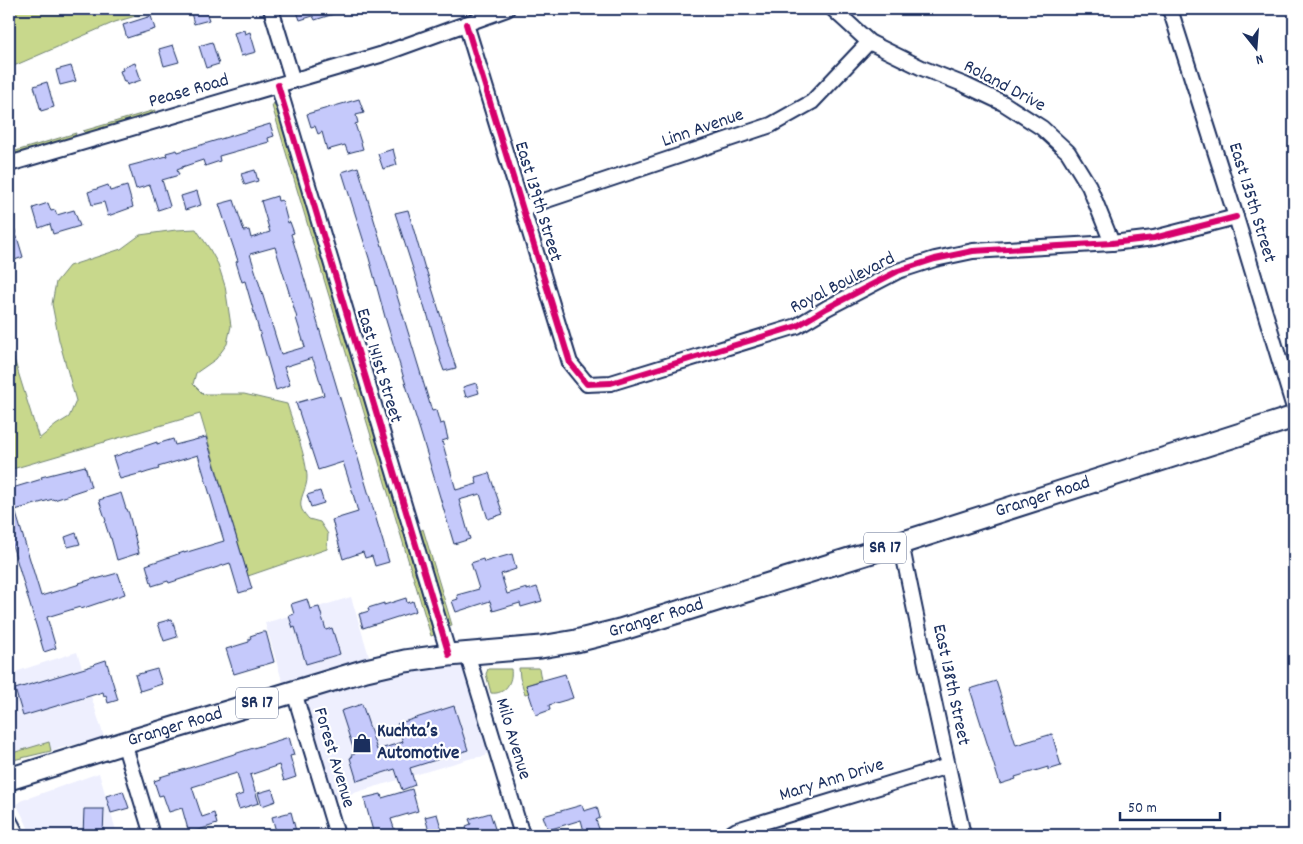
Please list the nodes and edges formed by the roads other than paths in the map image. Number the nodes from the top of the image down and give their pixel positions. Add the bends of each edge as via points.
1 (271, 9) edge
2 (507, 9) edge
3 (833, 9) edge
4 (1170, 9) edge
5 (466, 24) junction
6 (869, 42) junction
7 (293, 81) junction
8 (278, 85) junction
9 (9, 164) edge
10 (523, 208) junction
11 (1236, 217) junction
12 (1112, 242) junction
13 (588, 384) joint
14 (1294, 408) edge
15 (1294, 417) edge
16 (901, 543) junction
17 (458, 654) junction
18 (294, 692) junction
19 (124, 743) junction
20 (948, 766) junction
21 (9, 779) edge
22 (9, 820) edge
23 (17, 835) edge
24 (152, 835) edge
25 (337, 835) edge
26 (522, 835) edge
27 (729, 835) edge
28 (963, 835) edge

1 - 7 street
2 - 5 street, Pease Road
3 - 6 street, Roland Drive
4 - 11 street, East 135th Street
5 - 7 street, Pease Road via 380,55
5 - 10 street, East 139th Street
6 - 10 street, Linn Avenue via 812,102 771,125
6 - 12 street, Roland Drive via 1002,103 1042,128 1068,152 1090,186
7 - 8 street, Pease Road
8 - 9 street, Pease Road
8 - 17 street, East 141st Street
10 - 13 street, East 139th Street via 570,363
11 - 12 street, Royal Boulevard via 1154,238
11 - 14 street, East 135th Street
12 - 13 street, Royal Boulevard via 973,251 935,259 898,271 797,326 611,382
15 - 16 main road, Granger Road / SR 17
16 - 17 main road, Granger Road / SR 17 via 604,634 541,647
16 - 20 street, East 138th Street
17 - 18 main road, Granger Road / SR 17 via 366,670
17 - 26 street, Milo Avenue
18 - 19 main road, Granger Road / SR 17
18 - 25 street, Forest Avenue
19 - 21 main road, Granger Road / SR 17
19 - 24 street
20 - 27 street, Mary Ann Drive
20 - 28 street, East 138th Street
22 - 23 street

